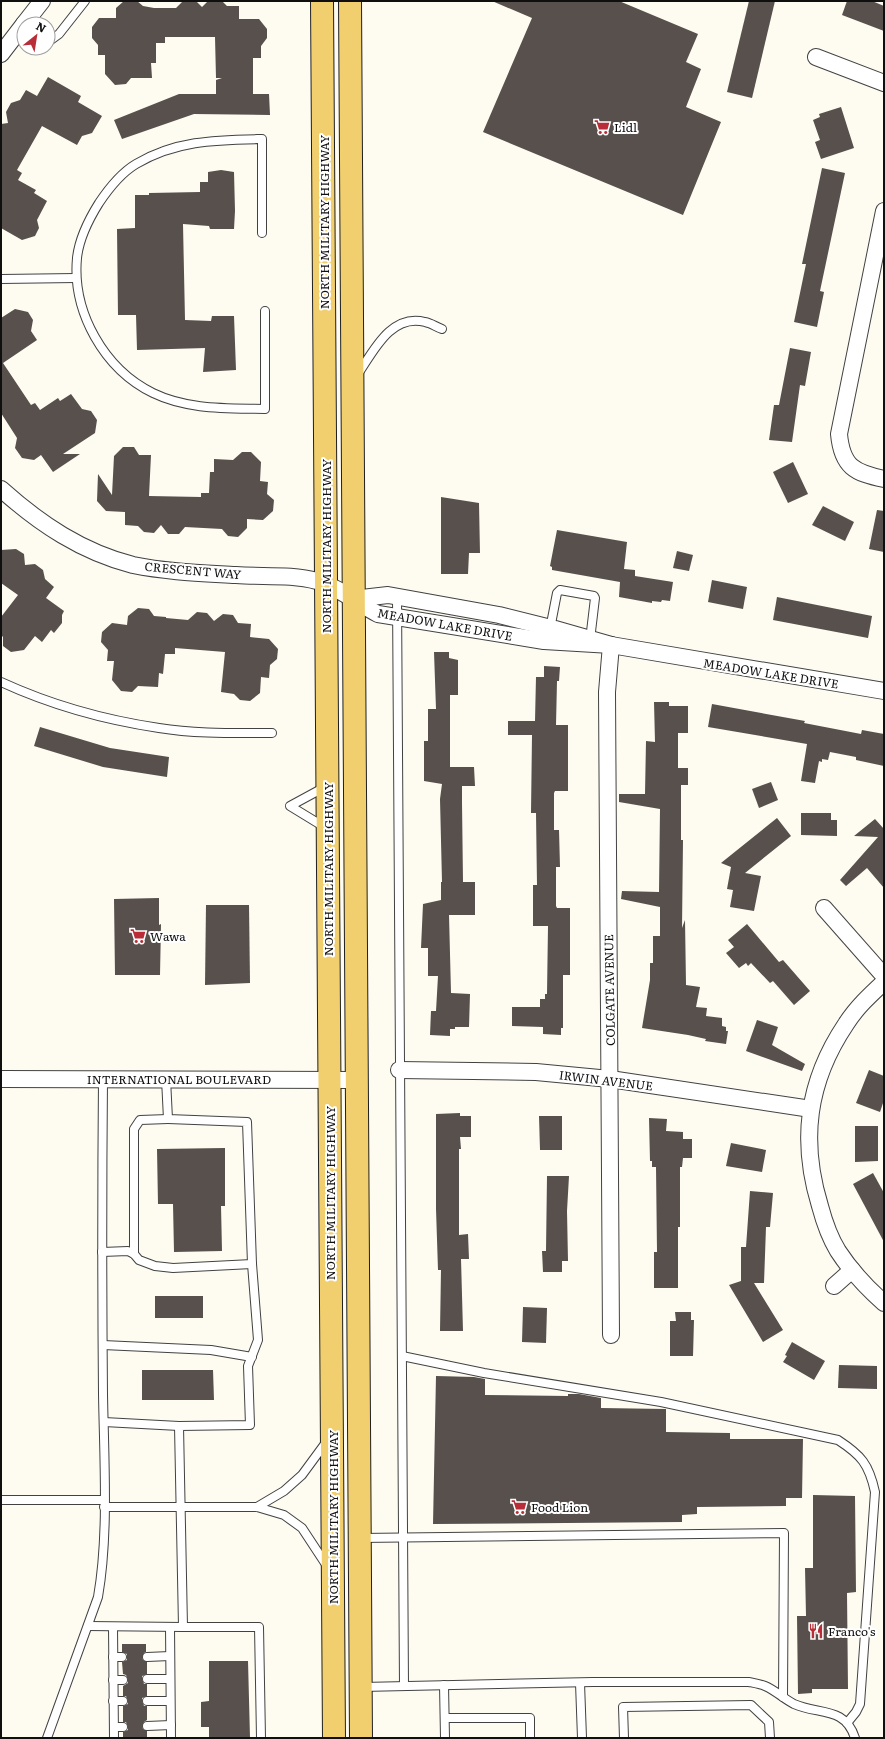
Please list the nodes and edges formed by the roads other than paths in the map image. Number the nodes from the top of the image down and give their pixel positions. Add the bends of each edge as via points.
1 (42, 1) edge
2 (85, 1) edge
3 (322, 1) edge
4 (350, 1) edge
5 (31, 16) edge
6 (16, 34) edge
7 (56, 36) edge
8 (2, 50) edge
9 (816, 57) dead end
10 (884, 83) edge
11 (884, 211) edge
12 (262, 233) dead end
13 (1, 278) edge
14 (76, 278) junction
15 (265, 311) dead end
16 (442, 329) dead end
17 (352, 383) junction
18 (884, 479) edge
19 (1, 489) edge
20 (326, 584) junction
21 (397, 596) junction
22 (354, 599) junction
23 (397, 617) junction
24 (549, 635) junction
25 (589, 642) junction
26 (611, 645) junction
27 (1, 682) edge
28 (884, 691) edge
29 (272, 733) dead end
30 (328, 786) junction
31 (328, 830) junction
32 (824, 908) dead end
33 (884, 976) edge
34 (884, 982) edge
35 (399, 1070) junction
36 (1, 1079) edge
37 (103, 1079) junction
38 (166, 1079) junction
39 (610, 1079) junction
40 (330, 1080) junction
41 (357, 1080) junction
42 (811, 1109) junction
43 (168, 1119) junction
44 (102, 1252) junction
45 (134, 1254) junction
46 (252, 1264) junction
47 (852, 1270) junction
48 (834, 1286) dead end
49 (884, 1303) edge
50 (610, 1335) dead end
51 (103, 1344) junction
52 (402, 1356) junction
53 (252, 1357) junction
54 (104, 1422) junction
55 (179, 1426) junction
56 (332, 1434) junction
57 (1, 1500) edge
58 (104, 1504) junction
59 (181, 1507) junction
60 (257, 1507) junction
61 (360, 1538) junction
62 (403, 1538) junction
63 (333, 1573) junction
64 (88, 1626) junction
65 (113, 1627) junction
66 (170, 1627) junction
67 (183, 1627) junction
68 (170, 1656) junction
69 (113, 1657) junction
70 (122, 1657) dead end
71 (146, 1657) dead end
72 (147, 1679) dead end
73 (170, 1679) junction
74 (113, 1680) junction
75 (123, 1680) dead end
76 (580, 1682) junction
77 (444, 1685) junction
78 (404, 1686) junction
79 (361, 1687) junction
80 (783, 1697) junction
81 (113, 1701) junction
82 (123, 1701) dead end
83 (147, 1701) dead end
84 (170, 1701) junction
85 (445, 1718) junction
86 (847, 1723) junction
87 (171, 1725) junction
88 (147, 1726) dead end
89 (114, 1727) junction
90 (123, 1727) dead end
91 (47, 1738) edge
92 (114, 1738) edge
93 (171, 1738) edge
94 (261, 1738) edge
95 (334, 1738) edge
96 (361, 1738) edge
97 (445, 1738) edge
98 (530, 1738) edge
99 (582, 1738) edge
100 (624, 1738) edge
101 (770, 1738) edge
102 (855, 1738) edge

1 - 5 street
2 - 7 lane
3 - 20 main road, NORTH MILITARY HIGHWAY
4 - 17 main road
6 - 8 street
9 - 10 street
11 - 18 street via 839,434 840,447 845,459 854,469 865,475
12 - 14 lane via 262,139 210,140 183,145 135,164 107,191 82,236
13 - 14 lane
14 - 15 lane via 81,306 90,329 103,350 120,369 153,393 176,402 200,407 265,409
16 - 17 lane via 424,322 410,321 396,326 385,334
17 - 22 main road
19 - 20 street, CRESCENT WAY via 25,510 77,544 135,565 174,571 297,577
20 - 22 street, CRESCENT WAY
20 - 30 main road, NORTH MILITARY HIGHWAY
21 - 22 street, MEADOW LAKE DRIVE
21 - 23 lane
21 - 24 street, MEADOW LAKE DRIVE via 499,615
22 - 23 street, MEADOW LAKE DRIVE via 378,614
22 - 41 main road
23 - 24 street, MEADOW LAKE DRIVE
23 - 35 lane
24 - 25 street, MEADOW LAKE DRIVE
24 - 25 lane via 557,593 560,590 594,596
25 - 26 street, MEADOW LAKE DRIVE
26 - 28 street, MEADOW LAKE DRIVE
26 - 39 street, COLGATE AVENUE via 607,692
27 - 29 lane via 26,694 62,706 160,729
30 - 31 main road, NORTH MILITARY HIGHWAY
30 - 31 lane via 290,806
31 - 40 main road, NORTH MILITARY HIGHWAY
32 - 33 street
34 - 42 street via 846,1024 826,1060
35 - 39 street, IRWIN AVENUE via 536,1072
35 - 52 lane
36 - 37 street, INTERNATIONAL BOULEVARD
37 - 38 street, INTERNATIONAL BOULEVARD
37 - 44 lane
38 - 40 street, INTERNATIONAL BOULEVARD
38 - 43 lane
39 - 42 street, IRWIN AVENUE
39 - 50 street, COLGATE AVENUE
40 - 41 street, INTERNATIONAL BOULEVARD
40 - 56 main road, NORTH MILITARY HIGHWAY
41 - 61 main road
42 - 47 street via 809,1155 814,1188 834,1244
43 - 45 lane via 140,1120 134,1129
43 - 46 lane via 247,1122
44 - 45 lane via 128,1251
44 - 51 lane
45 - 46 lane via 139,1260 155,1266
46 - 53 lane via 258,1340
47 - 48 street
47 - 49 street
51 - 53 lane via 211,1350
51 - 54 lane
52 - 62 lane
52 - 86 lane via 484,1373 661,1402 838,1440 854,1450 872,1476 875,1492 860,1704
53 - 55 lane via 248,1366 250,1425
54 - 55 lane
54 - 58 lane
55 - 59 lane
56 - 60 lane via 302,1475 284,1491
56 - 63 main road, NORTH MILITARY HIGHWAY
57 - 58 lane
58 - 59 lane
58 - 64 lane via 102,1576
59 - 60 lane
59 - 67 lane
60 - 63 lane via 284,1515 302,1528
61 - 62 lane
61 - 79 main road
62 - 78 lane
62 - 80 lane via 784,1533
63 - 95 main road, NORTH MILITARY HIGHWAY
64 - 65 lane
64 - 91 lane
65 - 66 lane
65 - 69 lane
66 - 67 lane
66 - 68 lane
67 - 94 lane via 259,1627
68 - 71 lane
68 - 73 lane
69 - 70 lane
69 - 74 lane
72 - 73 lane
73 - 84 lane
74 - 75 lane
74 - 81 lane
76 - 77 lane
76 - 80 lane via 750,1682 765,1686
76 - 99 lane
77 - 78 lane
77 - 85 lane
78 - 79 lane
79 - 96 main road
80 - 86 lane via 794,1704 829,1712
81 - 82 lane
81 - 89 lane
83 - 84 lane
84 - 87 lane
85 - 97 lane
85 - 98 lane via 530,1718
86 - 102 lane
87 - 88 lane
87 - 93 lane
89 - 90 lane
89 - 92 lane
100 - 101 lane via 623,1707 751,1705 769,1722

